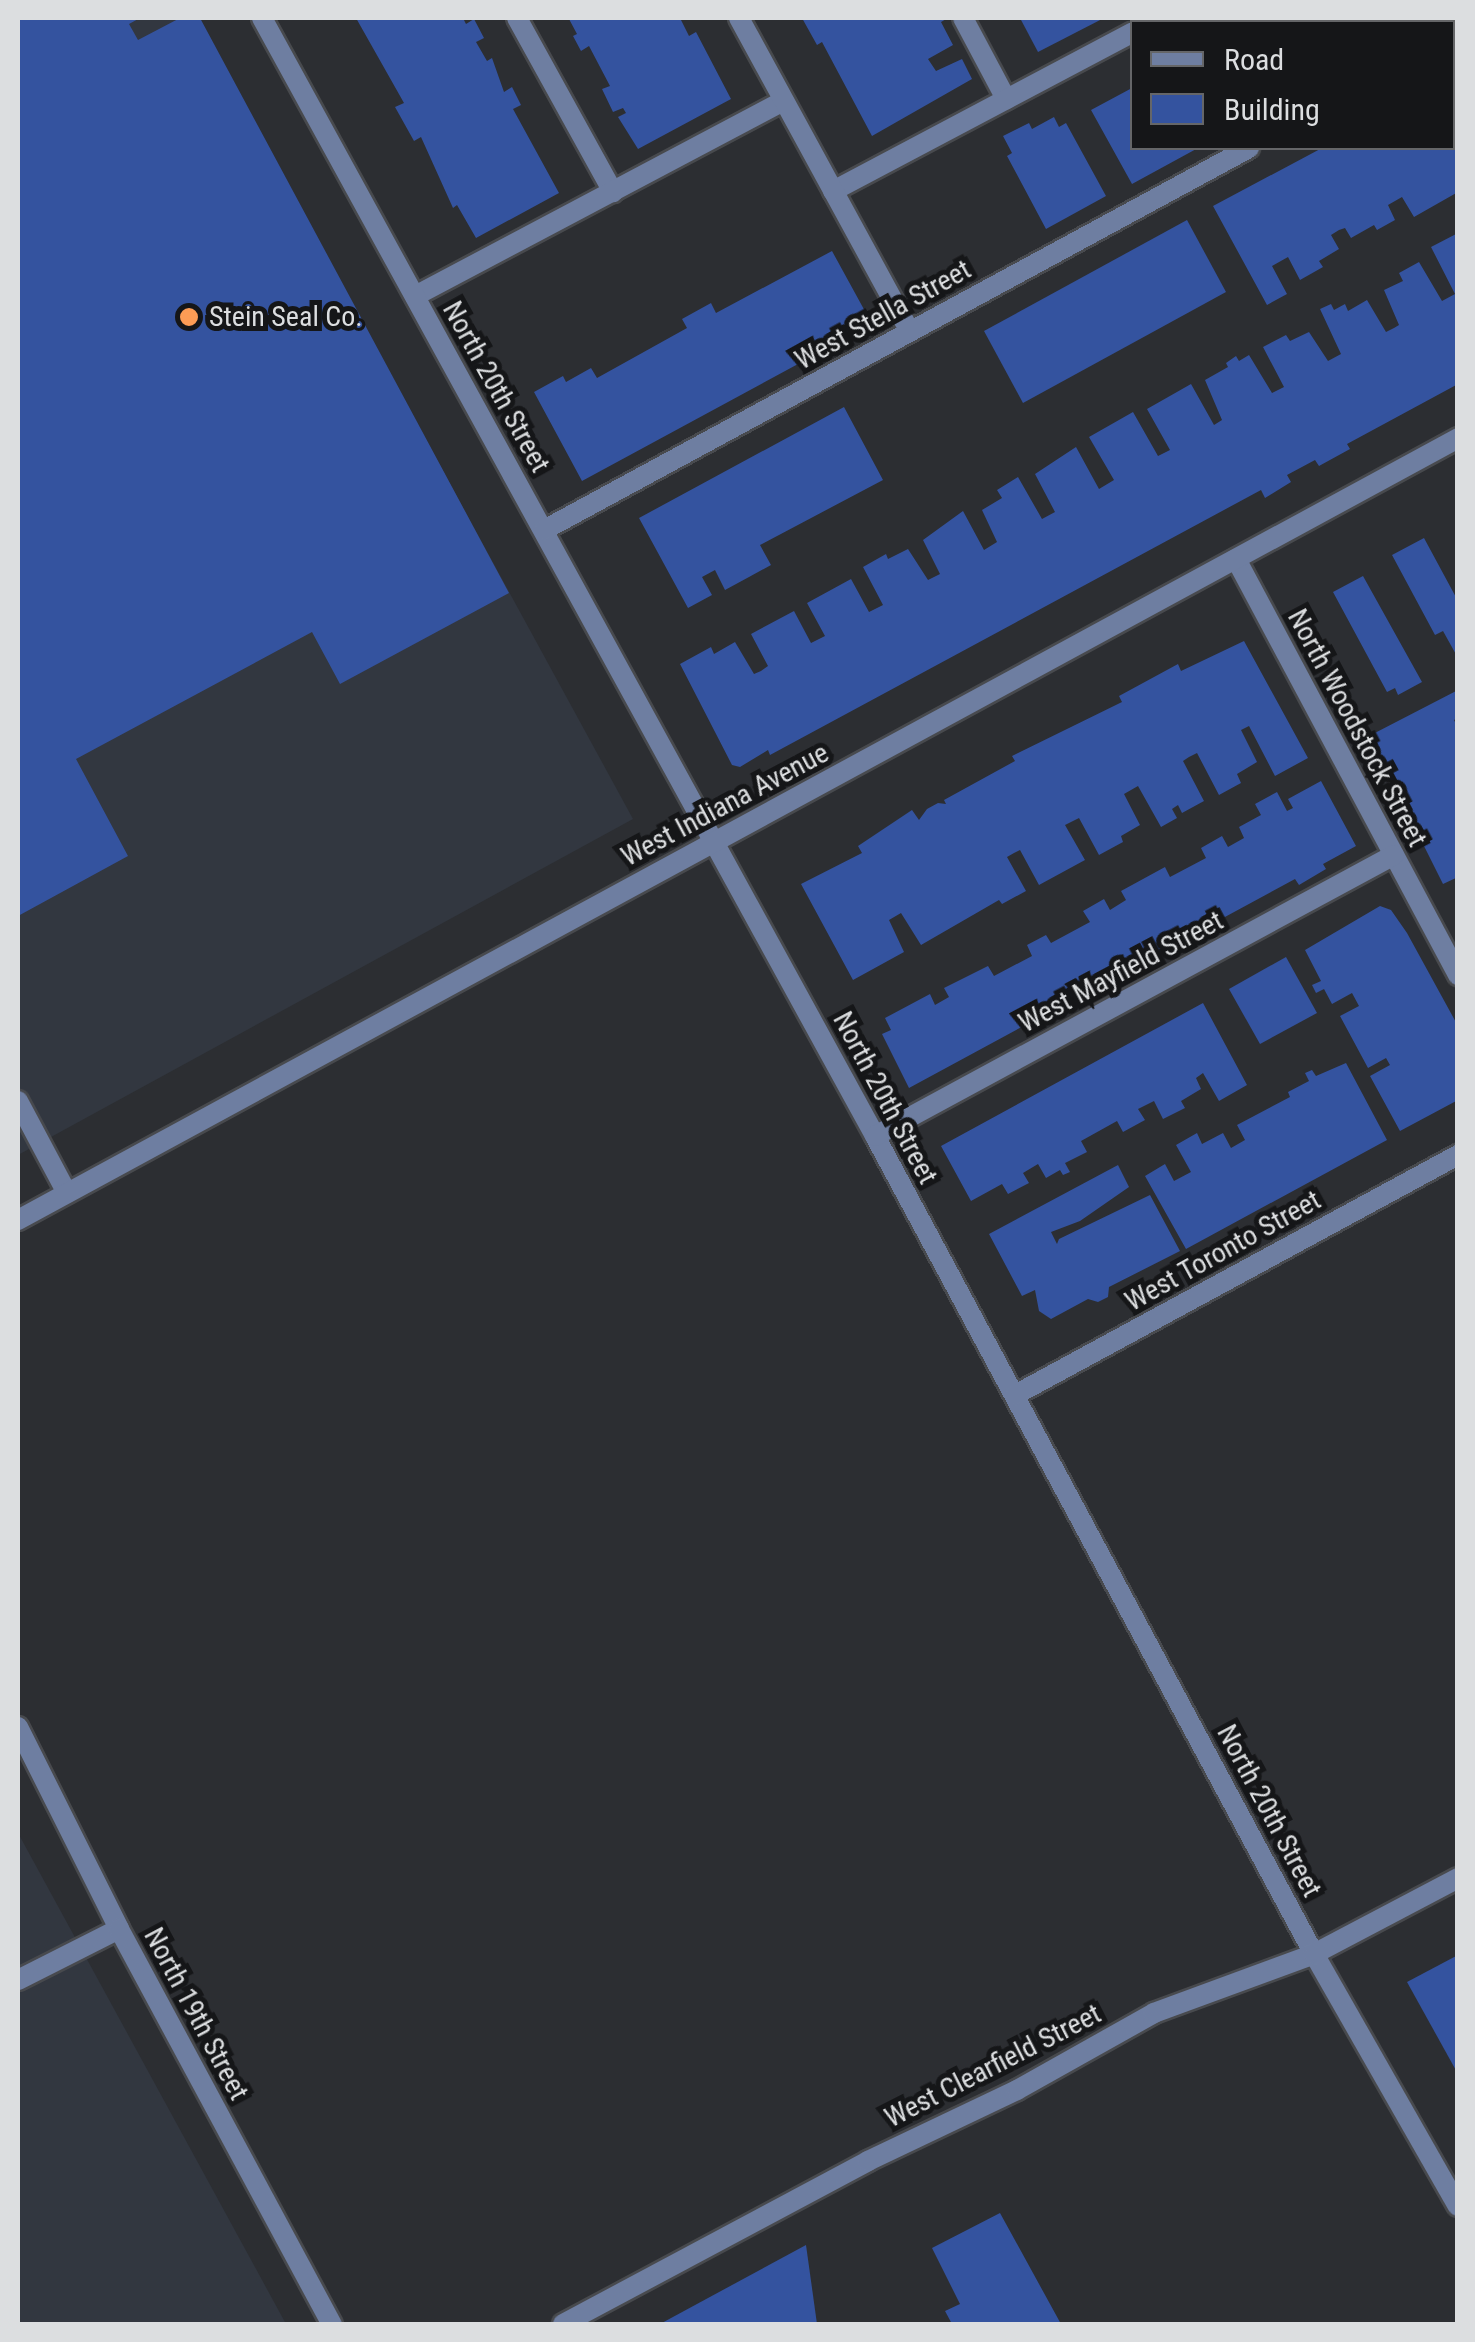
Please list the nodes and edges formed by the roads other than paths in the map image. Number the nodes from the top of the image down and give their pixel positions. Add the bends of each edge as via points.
1 (262, 18) edge
2 (518, 18) edge
3 (739, 18) edge
4 (962, 18) edge
5 (1130, 34) edge
6 (1006, 100) junction
7 (784, 101) junction
8 (1244, 150) edge
9 (833, 191) junction
10 (613, 192) junction
11 (415, 296) junction
12 (910, 331) junction
13 (1458, 438) edge
14 (544, 530) junction
15 (1236, 559) junction
16 (715, 842) junction
17 (1394, 856) junction
18 (1458, 975) edge
19 (18, 1102) edge
20 (875, 1136) junction
21 (1458, 1155) edge
22 (67, 1193) junction
23 (18, 1220) edge
24 (1014, 1396) junction
25 (18, 1727) edge
26 (1458, 1878) edge
27 (119, 1929) junction
28 (1314, 1954) junction
29 (18, 1980) edge
30 (1458, 2206) edge
31 (332, 2324) edge
32 (563, 2324) edge

1 - 11 street, North 20th Street
2 - 10 street
3 - 7 street
4 - 6 street
5 - 6 street
6 - 9 street
7 - 9 street
7 - 10 street
8 - 12 street, West Stella Street
9 - 12 street
10 - 11 street
11 - 14 street, North 20th Street
12 - 14 street, West Stella Street
13 - 15 street, West Indiana Avenue
14 - 16 street, North 20th Street
15 - 16 street, West Indiana Avenue
15 - 17 street, North Woodstock Street
16 - 20 street, North 20th Street
16 - 22 street, West Indiana Avenue
17 - 18 street, North Woodstock Street
17 - 20 street, West Mayfield Street
19 - 22 street
20 - 24 street, North 20th Street
21 - 24 street, West Toronto Street
22 - 23 street, West Indiana Avenue
24 - 28 street, North 20th Street
25 - 27 street, North 19th Street
26 - 28 street, West Clearfield Street
27 - 29 street
27 - 31 street, North 19th Street
28 - 30 street, North 20th Street
28 - 32 street, West Clearfield Street via 1154,2013

